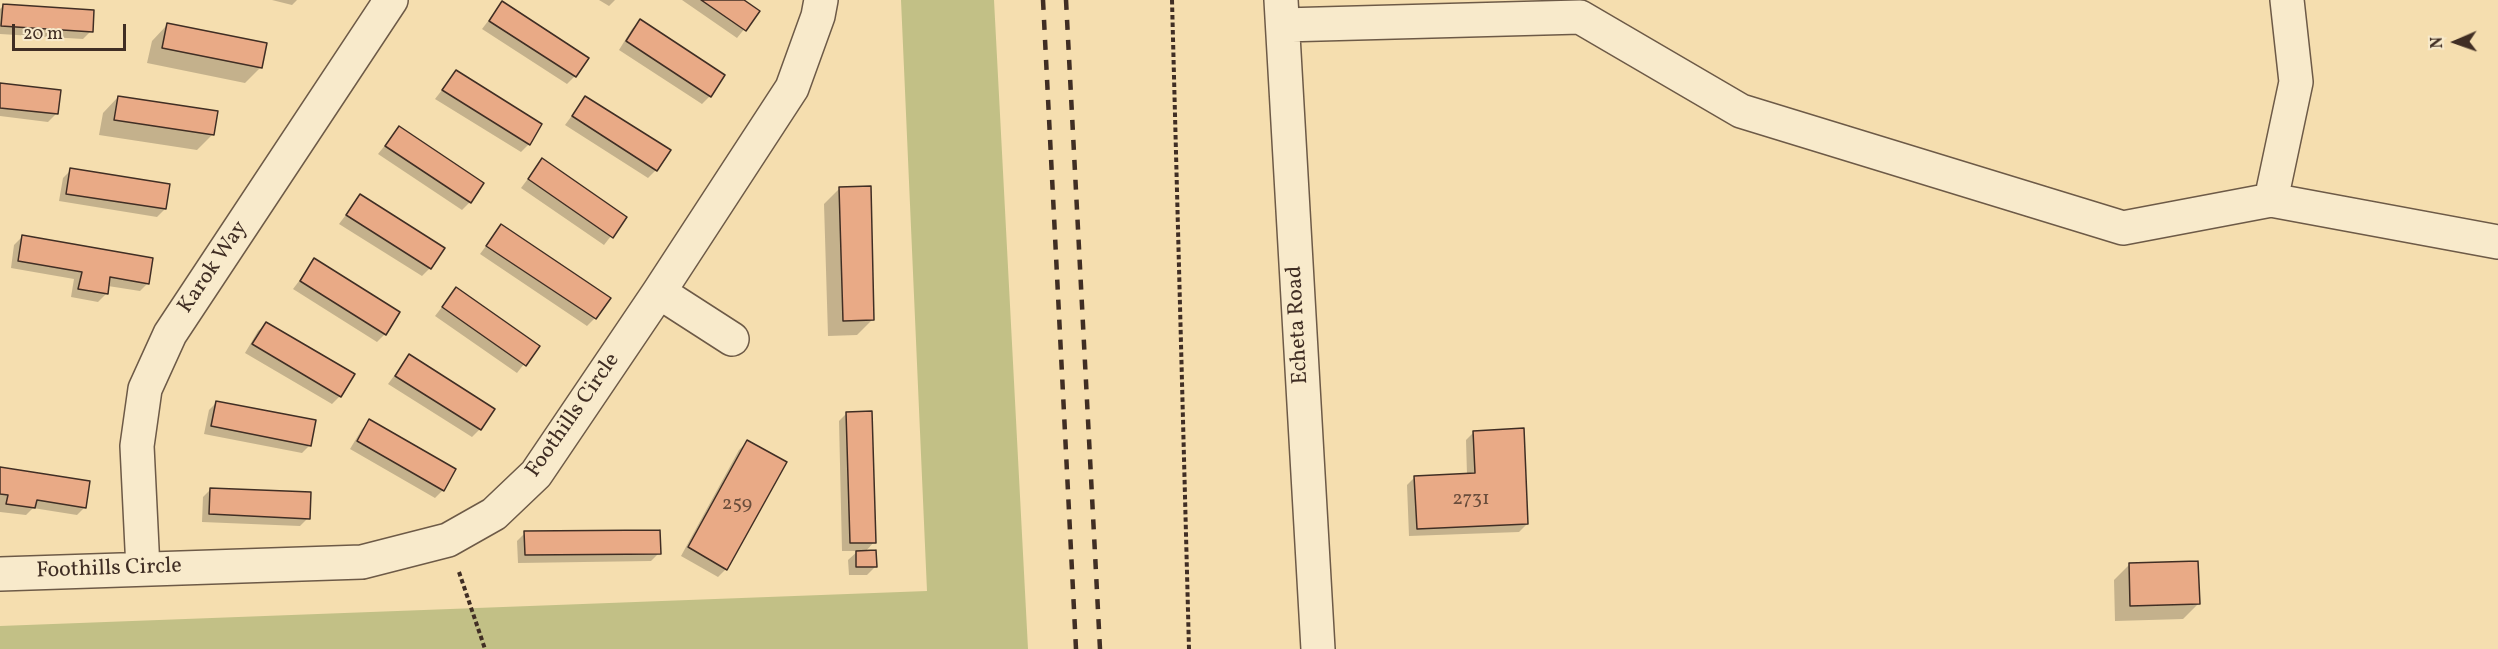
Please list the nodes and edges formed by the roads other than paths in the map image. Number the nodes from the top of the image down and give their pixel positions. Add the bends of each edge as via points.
1 (391, 0) edge
2 (821, 0) edge
3 (1606, 0) edge
4 (2287, 0) edge
5 (1577, 9) edge
6 (1282, 13) edge
7 (2271, 200) junction
8 (2498, 242) edge
9 (659, 292) junction
10 (732, 339) dead end
11 (143, 570) junction
12 (0, 574) edge
13 (1318, 649) edge

1 - 11 street, Karok Way via 170,334 145,389 137,446
2 - 9 street, Foothills Circle via 792,88
3 - 5 street
4 - 7 street via 2296,82
5 - 6 street
5 - 7 street via 1741,111 2123,228
6 - 13 street, Echeta Road
7 - 8 street
9 - 10 street
9 - 11 street, Foothills Circle via 536,474 495,513 448,540 362,562
11 - 12 street, Foothills Circle

